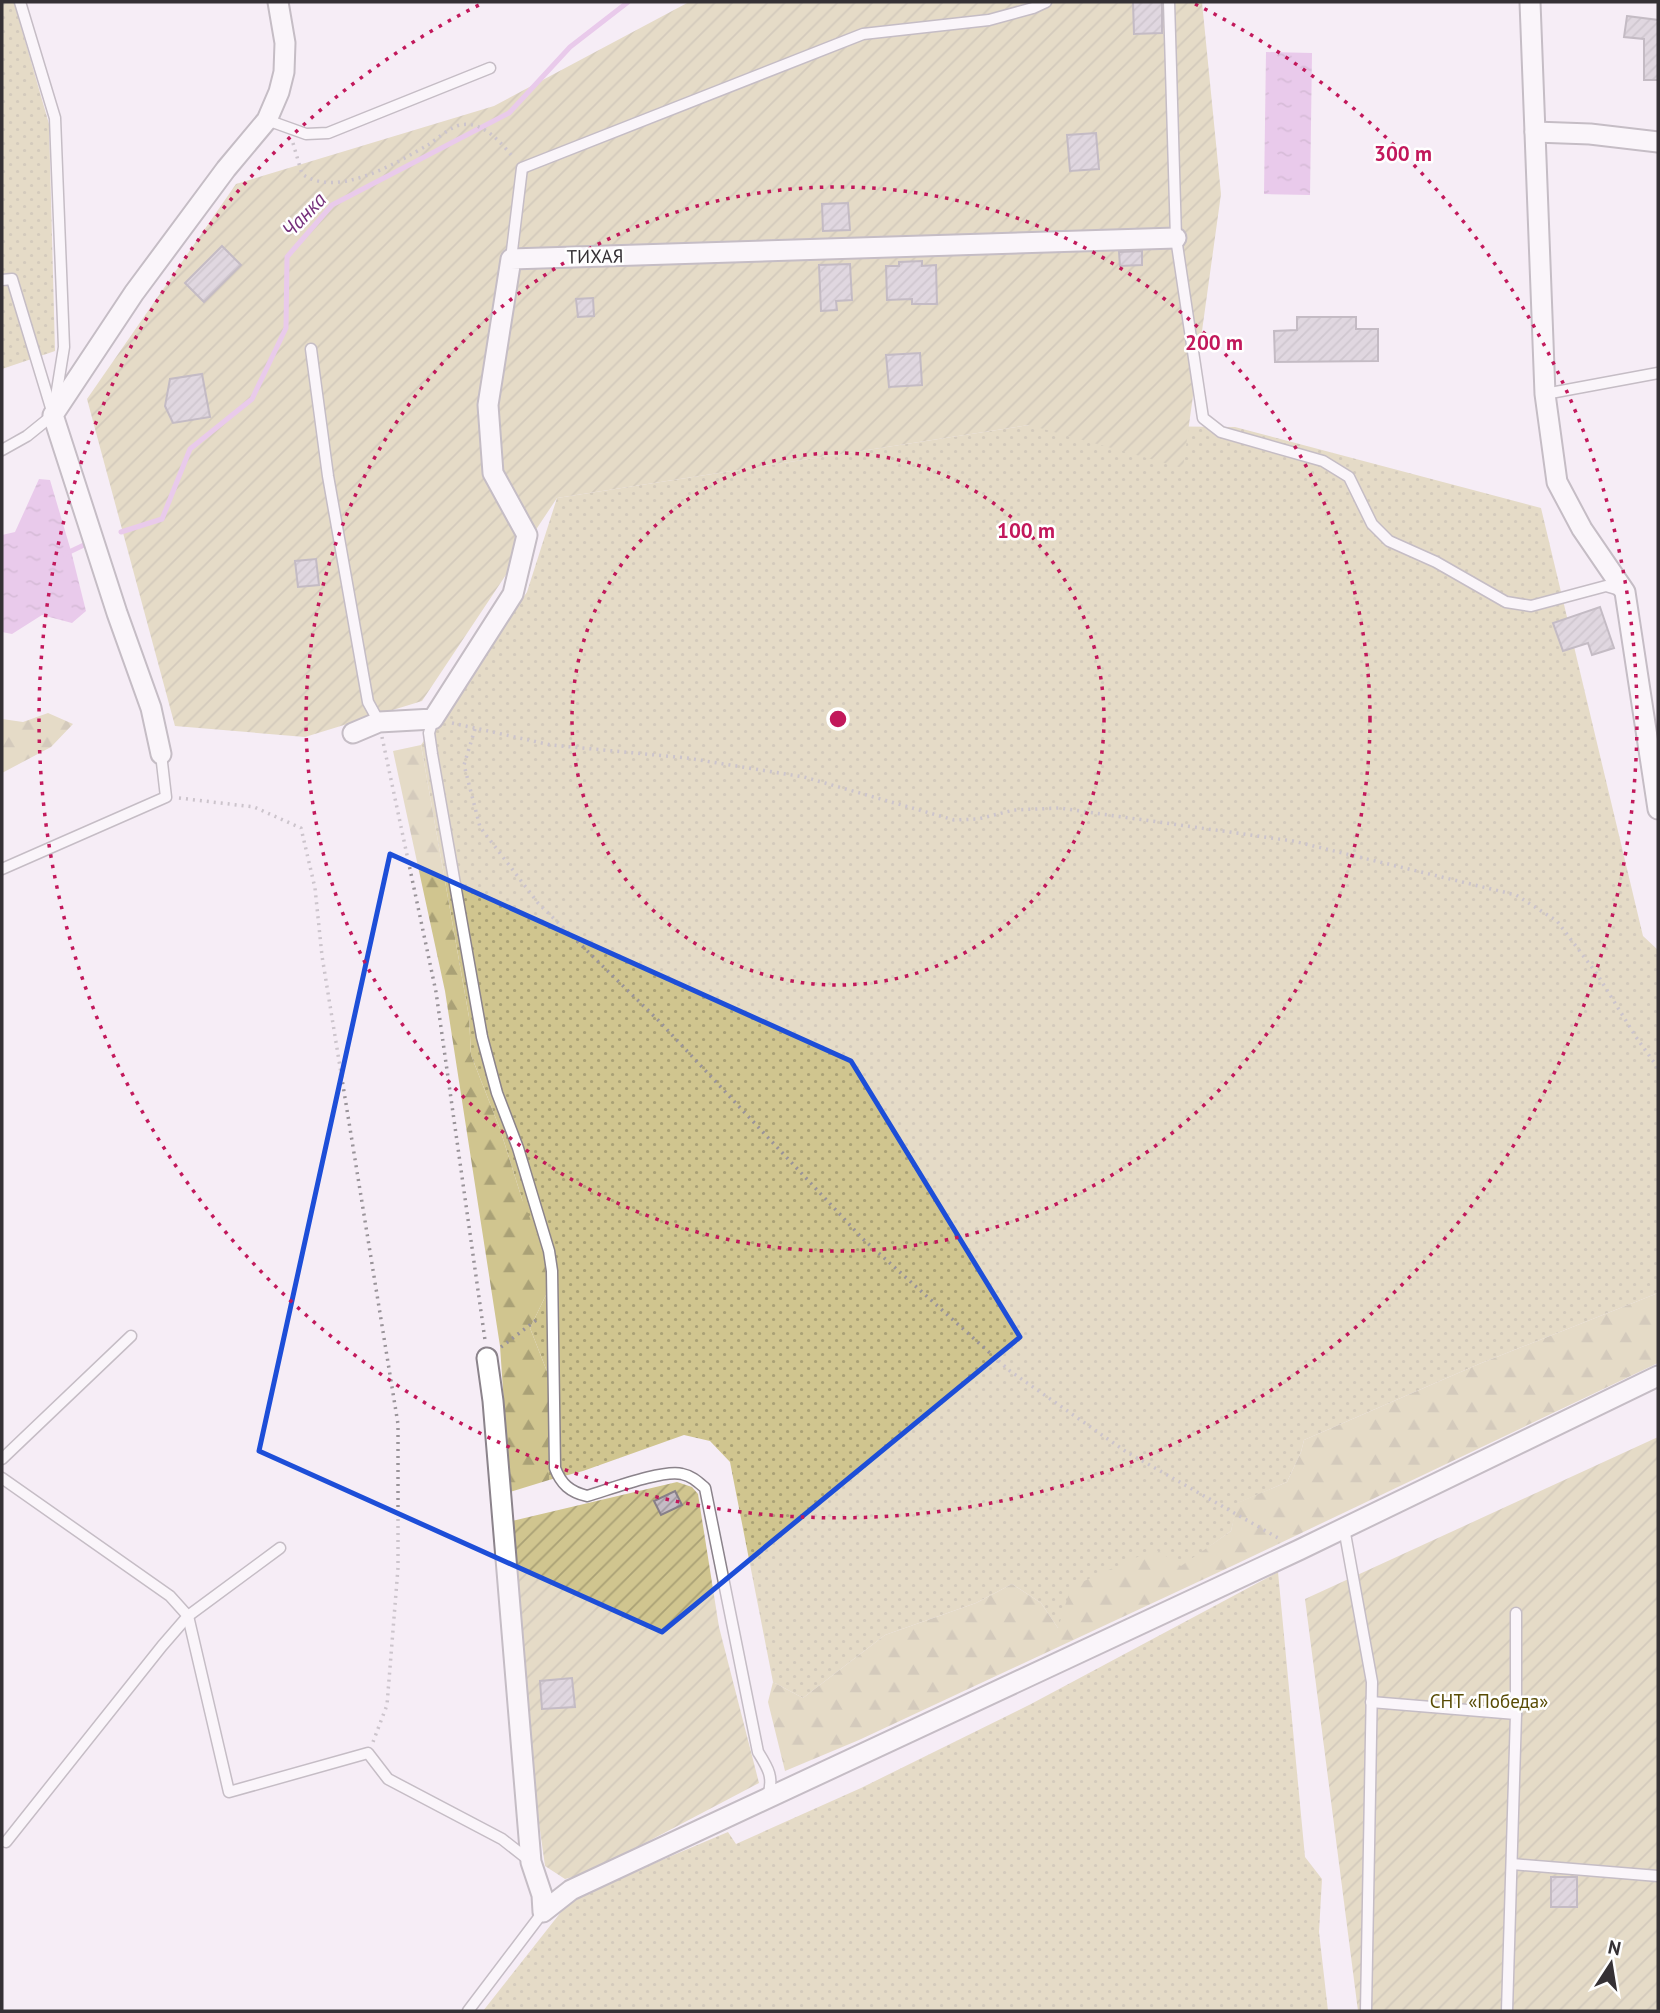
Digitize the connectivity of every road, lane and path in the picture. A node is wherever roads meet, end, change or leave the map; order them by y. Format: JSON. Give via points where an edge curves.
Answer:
{"nodes":[{"id":1,"x":20,"y":2,"type":"edge"},
{"id":2,"x":278,"y":2,"type":"edge"},
{"id":3,"x":1046,"y":2,"type":"edge"},
{"id":4,"x":1169,"y":2,"type":"edge"},
{"id":5,"x":1530,"y":2,"type":"edge"},
{"id":6,"x":490,"y":68,"type":"dead end"},
{"id":7,"x":267,"y":120,"type":"junction"},
{"id":8,"x":289,"y":127,"type":"junction"},
{"id":9,"x":1535,"y":132,"type":"junction"},
{"id":10,"x":1658,"y":142,"type":"edge"},
{"id":11,"x":522,"y":169,"type":"junction"},
{"id":12,"x":1176,"y":238,"type":"junction"},
{"id":13,"x":511,"y":258,"type":"junction"},
{"id":14,"x":2,"y":280,"type":"edge"},
{"id":15,"x":311,"y":349,"type":"dead end"},
{"id":16,"x":1658,"y":373,"type":"edge"},
{"id":17,"x":1545,"y":394,"type":"junction"},
{"id":18,"x":53,"y":415,"type":"junction"},
{"id":19,"x":2,"y":450,"type":"edge"},
{"id":20,"x":1625,"y":592,"type":"junction"},
{"id":21,"x":433,"y":719,"type":"junction"},
{"id":22,"x":379,"y":722,"type":"junction"},
{"id":23,"x":475,"y":729,"type":"junction"},
{"id":24,"x":353,"y":733,"type":"dead end"},
{"id":25,"x":161,"y":754,"type":"joint"},
{"id":26,"x":166,"y":797,"type":"junction"},
{"id":27,"x":1658,"y":808,"type":"edge"},
{"id":28,"x":2,"y":869,"type":"edge"},
{"id":29,"x":1658,"y":1068,"type":"edge"},
{"id":30,"x":551,"y":1308,"type":"junction"},
{"id":31,"x":131,"y":1336,"type":"dead end"},
{"id":32,"x":487,"y":1358,"type":"junction"},
{"id":33,"x":1658,"y":1376,"type":"edge"},
{"id":34,"x":2,"y":1459,"type":"edge"},
{"id":35,"x":2,"y":1478,"type":"edge"},
{"id":36,"x":1344,"y":1528,"type":"junction"},
{"id":37,"x":280,"y":1548,"type":"dead end"},
{"id":38,"x":1299,"y":1550,"type":"junction"},
{"id":39,"x":1516,"y":1613,"type":"dead end"},
{"id":40,"x":188,"y":1616,"type":"junction"},
{"id":41,"x":1371,"y":1702,"type":"junction"},
{"id":42,"x":1516,"y":1714,"type":"junction"},
{"id":43,"x":368,"y":1754,"type":"junction"},
{"id":44,"x":768,"y":1796,"type":"junction"},
{"id":45,"x":6,"y":1842,"type":"dead end"},
{"id":46,"x":531,"y":1862,"type":"junction"},
{"id":47,"x":1511,"y":1864,"type":"junction"},
{"id":48,"x":1658,"y":1876,"type":"edge"},
{"id":49,"x":543,"y":1912,"type":"junction"},
{"id":50,"x":468,"y":2011,"type":"edge"},
{"id":51,"x":1366,"y":2011,"type":"edge"},
{"id":52,"x":1507,"y":2011,"type":"edge"}],
"edges":[{"from":1,"to":18,"type":"lane","via":[[55,118],[64,347]]},
{"from":2,"to":7,"type":"street","via":[[284,72]]},
{"from":3,"to":11,"type":"lane","via":[[989,20],[863,34]]},
{"from":4,"to":12,"type":"lane"},
{"from":5,"to":9,"type":"street"},
{"from":6,"to":8,"type":"lane","via":[[328,134],[306,134]]},
{"from":7,"to":8,"type":"lane"},
{"from":7,"to":18,"type":"street","via":[[143,281]]},
{"from":8,"to":11,"type":"path","via":[[302,174],[310,180],[345,183],[379,170],[460,125],[496,136]]},
{"from":9,"to":10,"type":"street"},
{"from":9,"to":17,"type":"street"},
{"from":11,"to":13,"type":"lane"},
{"from":12,"to":13,"type":"street","name":"ТИХАЯ"},
{"from":12,"to":20,"type":"lane","via":[[1203,418],[1221,432],[1332,466],[1349,477],[1372,524],[1390,541],[1506,602],[1531,606],[1606,586]]},
{"from":13,"to":21,"type":"street","via":[[488,405],[493,473],[527,535],[513,594]]},
{"from":14,"to":18,"type":"lane","via":[[12,279]]},
{"from":15,"to":22,"type":"lane","via":[[368,702]]},
{"from":16,"to":17,"type":"lane"},
{"from":17,"to":20,"type":"street","via":[[1557,482]]},
{"from":18,"to":19,"type":"lane"},
{"from":18,"to":25,"type":"street","via":[[151,708]]},
{"from":20,"to":27,"type":"street"},
{"from":21,"to":22,"type":"street"},
{"from":21,"to":23,"type":"path"},
{"from":21,"to":30,"type":"lane","via":[[429,733],[432,754],[482,1037],[549,1251]]},
{"from":22,"to":24,"type":"street"},
{"from":22,"to":32,"type":"path","via":[[436,992]]},
{"from":23,"to":29,"type":"path","via":[[551,745],[687,758],[804,777],[954,820],[1059,808],[1293,841],[1516,895],[1557,921]]},
{"from":23,"to":38,"type":"path","via":[[464,765],[480,827],[538,903],[658,1020],[863,1240],[1010,1371],[1125,1451]]},
{"from":25,"to":26,"type":"lane"},
{"from":26,"to":28,"type":"lane"},
{"from":26,"to":43,"type":"path","via":[[254,807],[301,828],[316,888],[322,956],[398,1424],[398,1568],[387,1705]]},
{"from":30,"to":32,"type":"path"},
{"from":30,"to":44,"type":"lane","via":[[559,1480],[574,1493],[587,1496],[664,1473],[694,1478],[705,1488],[758,1752],[770,1773]]},
{"from":31,"to":34,"type":"lane"},
{"from":32,"to":46,"type":"street"},
{"from":33,"to":36,"type":"street"},
{"from":35,"to":40,"type":"lane","via":[[170,1596]]},
{"from":36,"to":38,"type":"street"},
{"from":36,"to":41,"type":"lane"},
{"from":37,"to":40,"type":"lane"},
{"from":38,"to":44,"type":"street"},
{"from":39,"to":42,"type":"lane"},
{"from":40,"to":43,"type":"lane","via":[[229,1792]]},
{"from":40,"to":45,"type":"lane"},
{"from":41,"to":42,"type":"lane"},
{"from":41,"to":51,"type":"lane"},
{"from":42,"to":47,"type":"lane"},
{"from":43,"to":46,"type":"lane","via":[[388,1779],[502,1839]]},
{"from":44,"to":49,"type":"street","via":[[571,1890]]},
{"from":46,"to":49,"type":"street"},
{"from":47,"to":48,"type":"lane"},
{"from":47,"to":52,"type":"lane"},
{"from":49,"to":50,"type":"lane"}]}
